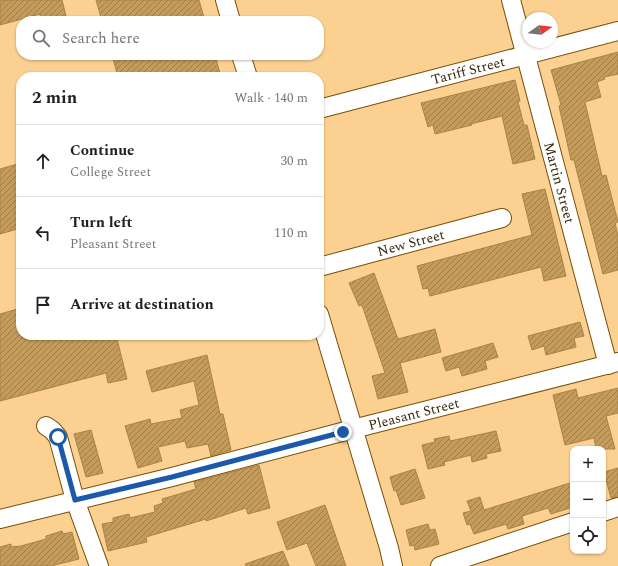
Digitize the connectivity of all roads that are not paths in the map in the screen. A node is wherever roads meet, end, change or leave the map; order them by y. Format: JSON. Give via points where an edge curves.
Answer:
{"nodes":[{"id":1,"x":225,"y":0,"type":"edge"},
{"id":2,"x":512,"y":0,"type":"edge"},
{"id":3,"x":230,"y":16,"type":"edge"},
{"id":4,"x":618,"y":31,"type":"edge"},
{"id":5,"x":526,"y":55,"type":"junction"},
{"id":6,"x":243,"y":60,"type":"edge"},
{"id":7,"x":246,"y":72,"type":"edge"},
{"id":8,"x":324,"y":108,"type":"edge"},
{"id":9,"x":502,"y":218,"type":"dead end"},
{"id":10,"x":324,"y":266,"type":"edge"},
{"id":11,"x":324,"y":330,"type":"edge"},
{"id":12,"x":613,"y":364,"type":"edge"},
{"id":13,"x":46,"y":426,"type":"dead end"},
{"id":14,"x":354,"y":429,"type":"junction"},
{"id":15,"x":75,"y":500,"type":"junction"},
{"id":16,"x":618,"y":507,"type":"edge"},
{"id":17,"x":606,"y":511,"type":"edge"},
{"id":18,"x":0,"y":519,"type":"edge"},
{"id":19,"x":570,"y":523,"type":"edge"},
{"id":20,"x":99,"y":566,"type":"edge"},
{"id":21,"x":393,"y":566,"type":"edge"},
{"id":22,"x":440,"y":566,"type":"edge"}],
"edges":[{"from":1,"to":3,"type":"street"},
{"from":2,"to":5,"type":"street","name":"Martin Street"},
{"from":4,"to":5,"type":"street","name":"Tariff Street"},
{"from":5,"to":8,"type":"street","name":"Tariff Street"},
{"from":5,"to":12,"type":"street","name":"Martin Street"},
{"from":6,"to":7,"type":"street"},
{"from":9,"to":10,"type":"street","name":"New Street"},
{"from":11,"to":14,"type":"street"},
{"from":12,"to":14,"type":"street","name":"Pleasant Street"},
{"from":13,"to":15,"type":"street","via":[[58,437]]},
{"from":14,"to":15,"type":"street","name":"Pleasant Street"},
{"from":14,"to":21,"type":"street"},
{"from":15,"to":18,"type":"street","name":"Pleasant Street"},
{"from":15,"to":20,"type":"street"},
{"from":16,"to":17,"type":"street"},
{"from":19,"to":22,"type":"street"}]}
